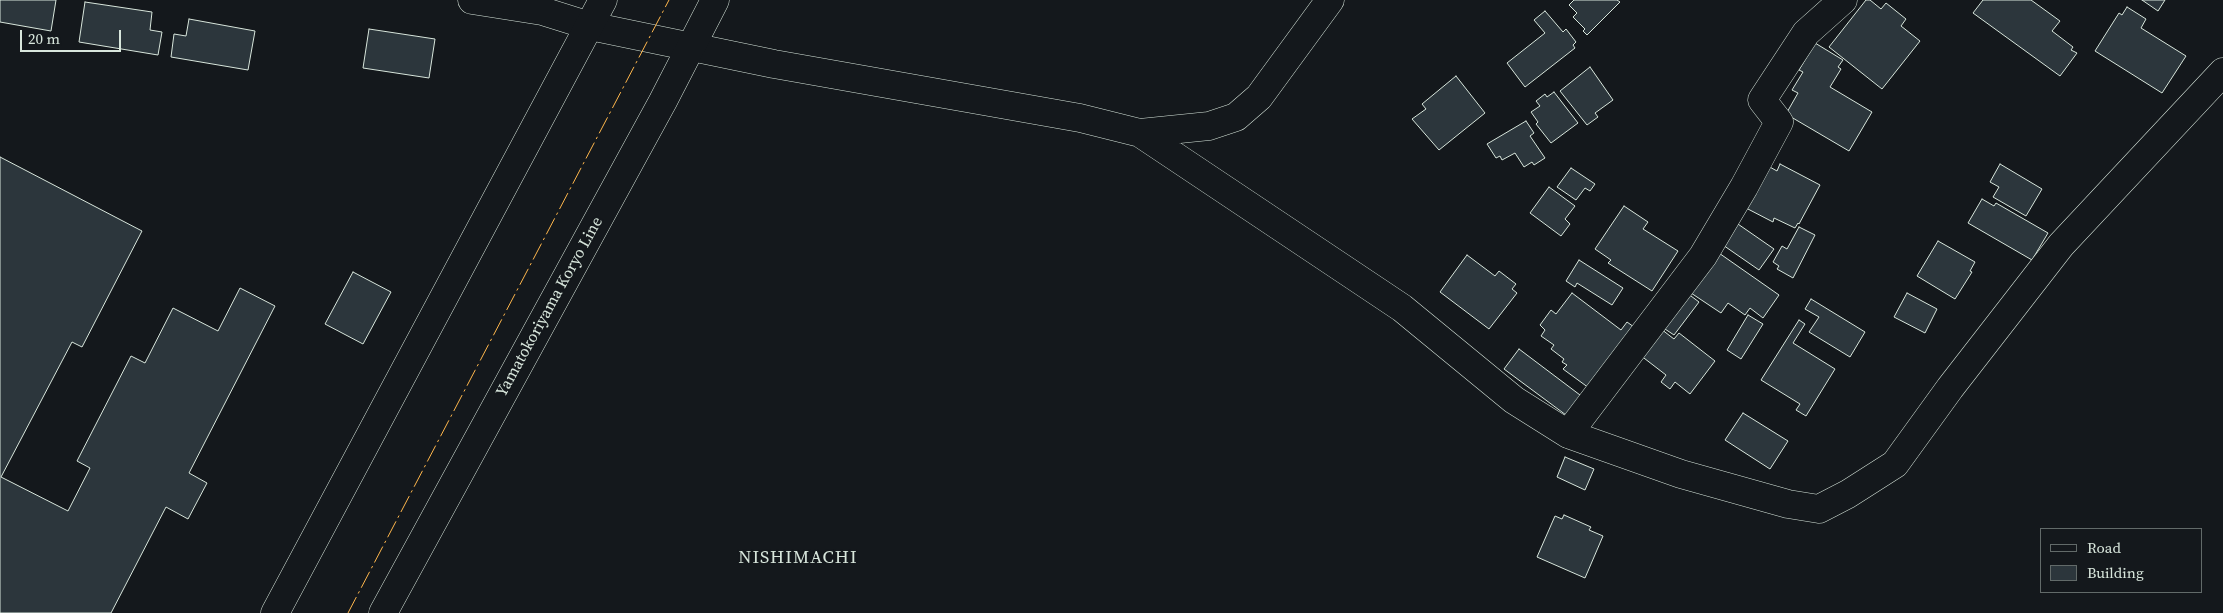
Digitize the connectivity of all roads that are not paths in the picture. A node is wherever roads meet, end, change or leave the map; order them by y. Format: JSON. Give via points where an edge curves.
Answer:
{"nodes":[{"id":1,"x":472,"y":0,"type":"edge"},
{"id":2,"x":603,"y":0,"type":"edge"},
{"id":3,"x":715,"y":0,"type":"edge"},
{"id":4,"x":1330,"y":0,"type":"edge"},
{"id":5,"x":1843,"y":0,"type":"edge"},
{"id":6,"x":590,"y":26,"type":"junction"},
{"id":7,"x":691,"y":46,"type":"junction"},
{"id":8,"x":2223,"y":72,"type":"edge"},
{"id":9,"x":1140,"y":133,"type":"junction"},
{"id":10,"x":1568,"y":434,"type":"junction"},
{"id":11,"x":275,"y":613,"type":"edge"},
{"id":12,"x":383,"y":613,"type":"edge"}],
"edges":[{"from":1,"to":6,"type":"street","via":[[542,12]]},
{"from":2,"to":6,"type":"street"},
{"from":3,"to":7,"type":"street","name":"Yamatokoriyama Koryo Line"},
{"from":4,"to":9,"type":"street","via":[[1259,97],[1236,117],[1209,126]]},
{"from":5,"to":10,"type":"street","via":[[1806,32],[1762,100],[1779,122],[1703,256]]},
{"from":6,"to":7,"type":"street"},
{"from":6,"to":11,"type":"street"},
{"from":7,"to":9,"type":"street","via":[[774,64],[1080,118]]},
{"from":7,"to":12,"type":"street","name":"Yamatokoriyama Koryo Line"},
{"from":8,"to":10,"type":"street","via":[[2061,245],[1895,464],[1848,494],[1819,509],[1788,504],[1681,474]]},
{"from":9,"to":10,"type":"street","via":[[1402,308],[1514,400]]}]}
